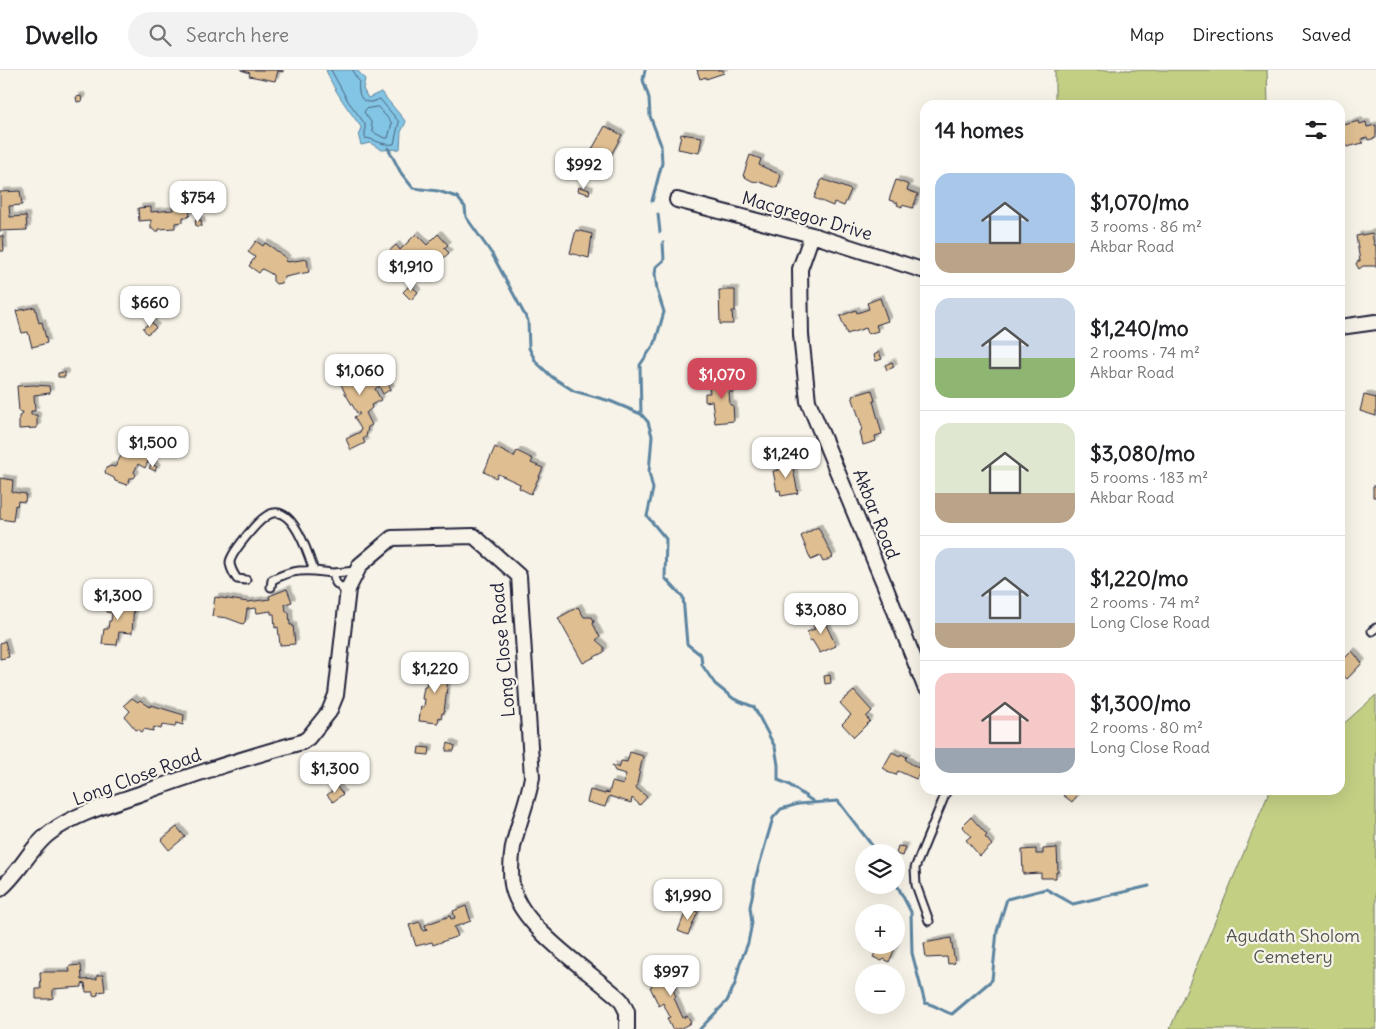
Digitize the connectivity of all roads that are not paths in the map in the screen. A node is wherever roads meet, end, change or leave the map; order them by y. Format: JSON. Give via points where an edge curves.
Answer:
{"nodes":[{"id":1,"x":678,"y":200,"type":"dead end"},
{"id":2,"x":812,"y":235,"type":"junction"},
{"id":3,"x":920,"y":269,"type":"edge"},
{"id":4,"x":1376,"y":322,"type":"edge"},
{"id":5,"x":1345,"y":326,"type":"edge"},
{"id":6,"x":314,"y":570,"type":"junction"},
{"id":7,"x":357,"y":571,"type":"junction"},
{"id":8,"x":334,"y":573,"type":"junction"},
{"id":9,"x":246,"y":580,"type":"dead end"},
{"id":10,"x":271,"y":587,"type":"dead end"},
{"id":11,"x":348,"y":593,"type":"junction"},
{"id":12,"x":920,"y":674,"type":"edge"},
{"id":13,"x":945,"y":795,"type":"edge"},
{"id":14,"x":0,"y":889,"type":"edge"},
{"id":15,"x":929,"y":921,"type":"dead end"},
{"id":16,"x":627,"y":1029,"type":"edge"}],
"edges":[{"from":1,"to":2,"type":"street","name":"Macgregor Drive"},
{"from":2,"to":3,"type":"street","name":"Macgregor Drive"},
{"from":2,"to":12,"type":"street","name":"Akbar Road","via":[[800,269],[801,335],[808,401]]},
{"from":4,"to":5,"type":"street"},
{"from":6,"to":8,"type":"lane"},
{"from":6,"to":9,"type":"lane","via":[[294,525],[280,514],[271,513],[260,520],[230,559],[237,580]]},
{"from":6,"to":10,"type":"lane","via":[[287,572],[272,580]]},
{"from":7,"to":8,"type":"lane"},
{"from":7,"to":11,"type":"street","name":"Long Close Road"},
{"from":7,"to":16,"type":"street","name":"Long Close Road","via":[[392,538],[474,536],[519,576],[532,777],[514,847],[512,888],[521,908],[536,927],[621,1000],[627,1012]]},
{"from":8,"to":11,"type":"lane","via":[[336,584]]},
{"from":11,"to":14,"type":"street","name":"Long Close Road","via":[[336,695],[329,712],[308,738],[101,807],[65,823],[36,846]]},
{"from":13,"to":15,"type":"lane","via":[[914,868],[916,885]]}]}
